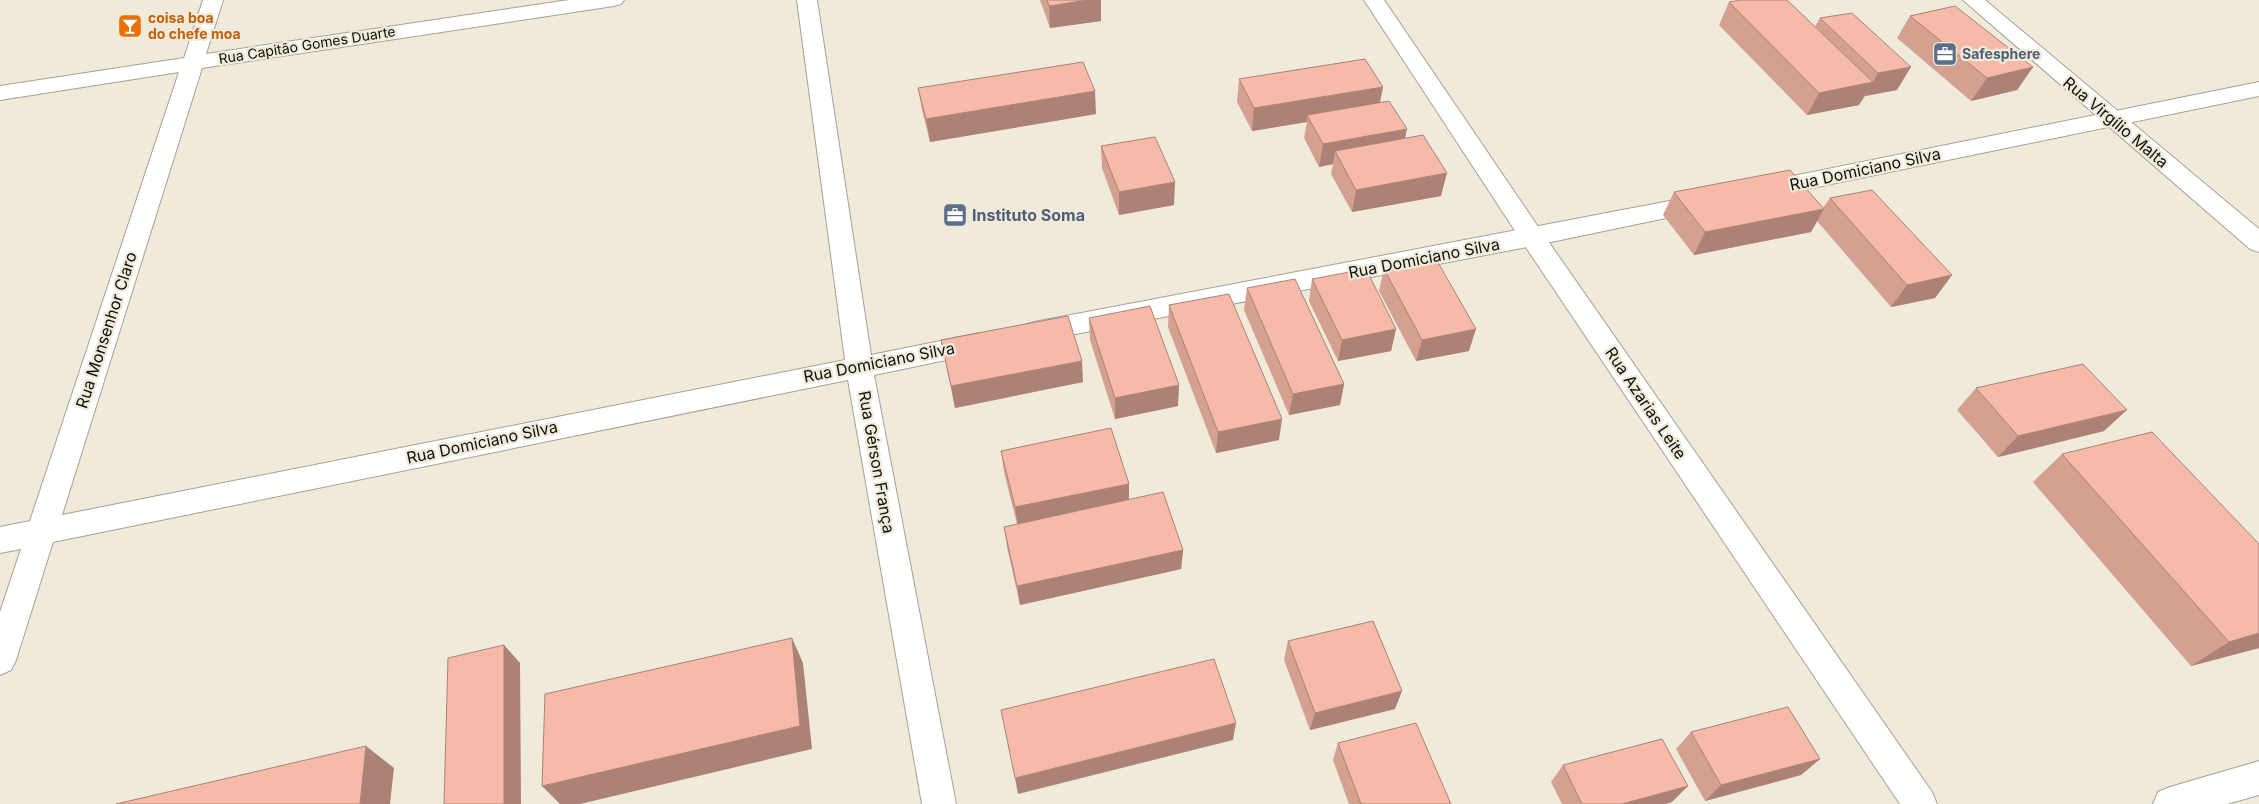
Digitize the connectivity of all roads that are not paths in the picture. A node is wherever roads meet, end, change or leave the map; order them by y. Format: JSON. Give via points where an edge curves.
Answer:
{"nodes":[{"id":1,"x":213,"y":0,"type":"edge"},
{"id":2,"x":614,"y":0,"type":"edge"},
{"id":3,"x":807,"y":0,"type":"edge"},
{"id":4,"x":1374,"y":0,"type":"edge"},
{"id":5,"x":1973,"y":0,"type":"edge"},
{"id":6,"x":478,"y":9,"type":"edge"},
{"id":7,"x":192,"y":64,"type":"junction"},
{"id":8,"x":2259,"y":89,"type":"edge"},
{"id":9,"x":0,"y":93,"type":"edge"},
{"id":10,"x":2113,"y":119,"type":"junction"},
{"id":11,"x":1532,"y":237,"type":"junction"},
{"id":12,"x":2259,"y":243,"type":"edge"},
{"id":13,"x":859,"y":366,"type":"junction"},
{"id":14,"x":41,"y":532,"type":"junction"},
{"id":15,"x":0,"y":540,"type":"edge"},
{"id":16,"x":0,"y":660,"type":"edge"},
{"id":17,"x":2259,"y":778,"type":"edge"},
{"id":18,"x":939,"y":804,"type":"edge"},
{"id":19,"x":1920,"y":804,"type":"edge"},
{"id":20,"x":2170,"y":804,"type":"edge"}],
"edges":[{"from":1,"to":7,"type":"street","name":"Rua Monsenhor Claro"},
{"from":2,"to":6,"type":"street","name":"Rua Capitão Gomes Duarte"},
{"from":3,"to":13,"type":"street","name":"Rua Gérson França"},
{"from":4,"to":11,"type":"street","name":"Rua Azarias Leite"},
{"from":5,"to":10,"type":"street","name":"Rua Virgílio Malta"},
{"from":6,"to":7,"type":"street","name":"Rua Capitão Gomes Duarte"},
{"from":7,"to":9,"type":"street","name":"Rua Capitão Gomes Duarte"},
{"from":7,"to":14,"type":"street","name":"Rua Monsenhor Claro"},
{"from":8,"to":10,"type":"street","name":"Rua Domiciano Silva"},
{"from":10,"to":11,"type":"street","name":"Rua Domiciano Silva"},
{"from":10,"to":12,"type":"street","name":"Rua Virgílio Malta"},
{"from":11,"to":13,"type":"street","name":"Rua Domiciano Silva"},
{"from":11,"to":19,"type":"street","name":"Rua Azarias Leite"},
{"from":13,"to":14,"type":"street","name":"Rua Domiciano Silva"},
{"from":13,"to":18,"type":"street","name":"Rua Gérson França"},
{"from":14,"to":15,"type":"street","name":"Rua Domiciano Silva"},
{"from":14,"to":16,"type":"street","name":"Rua Monsenhor Claro"},
{"from":17,"to":20,"type":"street"}]}
